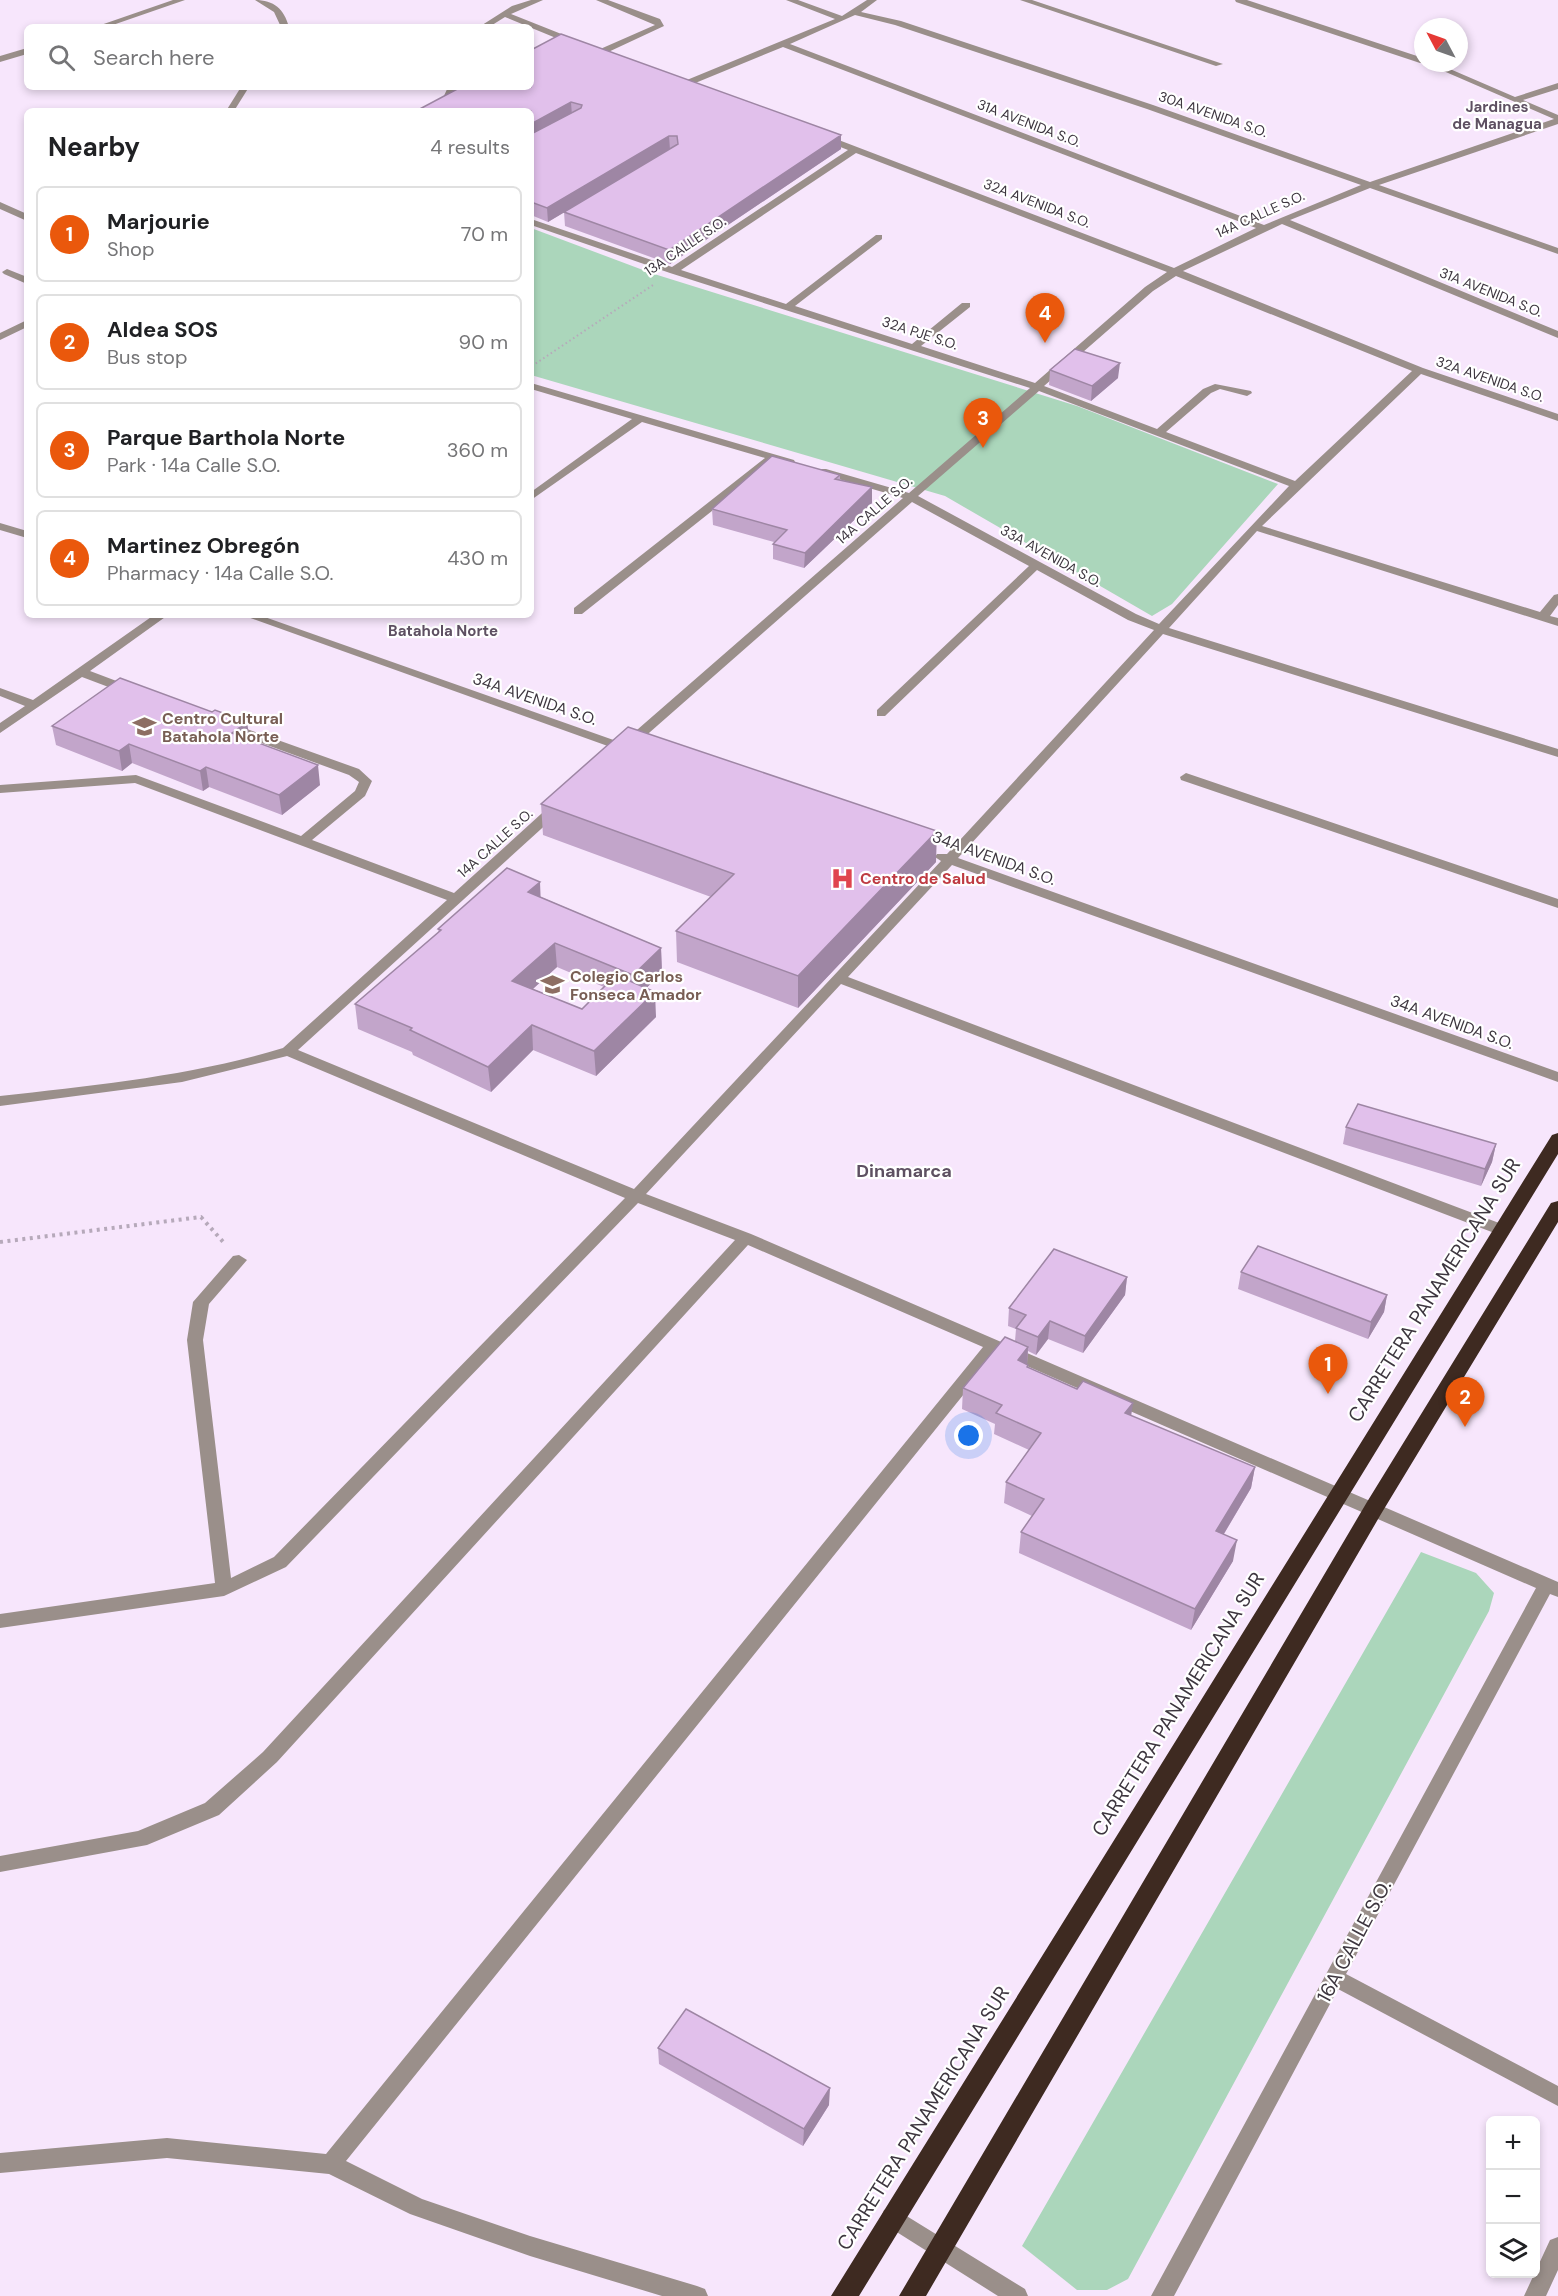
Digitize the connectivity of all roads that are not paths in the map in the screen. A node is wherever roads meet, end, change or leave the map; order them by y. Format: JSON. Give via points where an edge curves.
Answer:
{"nodes":[{"id":1,"x":181,"y":0,"type":"edge"},
{"id":2,"x":260,"y":0,"type":"edge"},
{"id":3,"x":538,"y":0,"type":"edge"},
{"id":4,"x":600,"y":0,"type":"edge"},
{"id":5,"x":790,"y":0,"type":"edge"},
{"id":6,"x":873,"y":0,"type":"edge"},
{"id":7,"x":1024,"y":0,"type":"edge"},
{"id":8,"x":1239,"y":0,"type":"edge"},
{"id":9,"x":856,"y":13,"type":"junction"},
{"id":10,"x":507,"y":15,"type":"junction"},
{"id":11,"x":843,"y":19,"type":"junction"},
{"id":12,"x":108,"y":24,"type":"edge"},
{"id":13,"x":284,"y":24,"type":"edge"},
{"id":14,"x":489,"y":24,"type":"edge"},
{"id":15,"x":528,"y":24,"type":"edge"},
{"id":16,"x":534,"y":26,"type":"edge"},
{"id":17,"x":559,"y":37,"type":"junction"},
{"id":18,"x":550,"y":42,"type":"edge"},
{"id":19,"x":783,"y":44,"type":"junction"},
{"id":20,"x":24,"y":52,"type":"edge"},
{"id":21,"x":601,"y":52,"type":"junction"},
{"id":22,"x":611,"y":56,"type":"edge"},
{"id":23,"x":1414,"y":58,"type":"edge"},
{"id":24,"x":0,"y":59,"type":"edge"},
{"id":25,"x":1219,"y":64,"type":"dead end"},
{"id":26,"x":1451,"y":72,"type":"edge"},
{"id":27,"x":675,"y":80,"type":"edge"},
{"id":28,"x":685,"y":84,"type":"junction"},
{"id":29,"x":1558,"y":86,"type":"edge"},
{"id":30,"x":696,"y":88,"type":"edge"},
{"id":31,"x":243,"y":90,"type":"edge"},
{"id":32,"x":450,"y":90,"type":"edge"},
{"id":33,"x":461,"y":90,"type":"edge"},
{"id":34,"x":1517,"y":99,"type":"junction"},
{"id":35,"x":232,"y":108,"type":"edge"},
{"id":36,"x":1558,"y":119,"type":"edge"},
{"id":37,"x":812,"y":133,"type":"edge"},
{"id":38,"x":855,"y":149,"type":"junction"},
{"id":39,"x":1370,"y":183,"type":"junction"},
{"id":40,"x":0,"y":205,"type":"edge"},
{"id":41,"x":24,"y":217,"type":"edge"},
{"id":42,"x":1281,"y":220,"type":"junction"},
{"id":43,"x":534,"y":223,"type":"edge"},
{"id":44,"x":1264,"y":228,"type":"junction"},
{"id":45,"x":879,"y":237,"type":"dead end"},
{"id":46,"x":1558,"y":251,"type":"edge"},
{"id":47,"x":673,"y":271,"type":"junction"},
{"id":48,"x":1173,"y":271,"type":"junction"},
{"id":49,"x":7,"y":272,"type":"dead end"},
{"id":50,"x":24,"y":280,"type":"edge"},
{"id":51,"x":966,"y":305,"type":"dead end"},
{"id":52,"x":788,"y":308,"type":"junction"},
{"id":53,"x":24,"y":325,"type":"edge"},
{"id":54,"x":1558,"y":335,"type":"edge"},
{"id":55,"x":0,"y":337,"type":"edge"},
{"id":56,"x":914,"y":347,"type":"junction"},
{"id":57,"x":1419,"y":370,"type":"junction"},
{"id":58,"x":534,"y":387,"type":"edge"},
{"id":59,"x":1038,"y":387,"type":"junction"},
{"id":60,"x":1247,"y":393,"type":"dead end"},
{"id":61,"x":640,"y":418,"type":"junction"},
{"id":62,"x":1558,"y":418,"type":"edge"},
{"id":63,"x":1161,"y":431,"type":"junction"},
{"id":64,"x":773,"y":457,"type":"junction"},
{"id":65,"x":1296,"y":485,"type":"junction"},
{"id":66,"x":534,"y":495,"type":"edge"},
{"id":67,"x":911,"y":497,"type":"junction"},
{"id":68,"x":0,"y":526,"type":"edge"},
{"id":69,"x":1255,"y":527,"type":"junction"},
{"id":70,"x":24,"y":534,"type":"edge"},
{"id":71,"x":1036,"y":565,"type":"junction"},
{"id":72,"x":1558,"y":598,"type":"edge"},
{"id":73,"x":578,"y":611,"type":"dead end"},
{"id":74,"x":1542,"y":616,"type":"junction"},
{"id":75,"x":158,"y":618,"type":"edge"},
{"id":76,"x":256,"y":618,"type":"edge"},
{"id":77,"x":1558,"y":622,"type":"edge"},
{"id":78,"x":1161,"y":629,"type":"junction"},
{"id":79,"x":80,"y":672,"type":"junction"},
{"id":80,"x":0,"y":692,"type":"edge"},
{"id":81,"x":146,"y":696,"type":"edge"},
{"id":82,"x":34,"y":705,"type":"junction"},
{"id":83,"x":880,"y":713,"type":"dead end"},
{"id":84,"x":222,"y":724,"type":"edge"},
{"id":85,"x":0,"y":729,"type":"edge"},
{"id":86,"x":620,"y":752,"type":"junction"},
{"id":87,"x":1558,"y":753,"type":"edge"},
{"id":88,"x":646,"y":755,"type":"edge"},
{"id":89,"x":1186,"y":777,"type":"dead end"},
{"id":90,"x":0,"y":789,"type":"edge"},
{"id":91,"x":571,"y":795,"type":"edge"},
{"id":92,"x":303,"y":841,"type":"junction"},
{"id":93,"x":927,"y":852,"type":"edge"},
{"id":94,"x":949,"y":860,"type":"junction"},
{"id":95,"x":455,"y":898,"type":"junction"},
{"id":96,"x":1558,"y":904,"type":"edge"},
{"id":97,"x":837,"y":978,"type":"junction"},
{"id":98,"x":288,"y":1051,"type":"junction"},
{"id":99,"x":1558,"y":1077,"type":"edge"},
{"id":100,"x":0,"y":1101,"type":"edge"},
{"id":101,"x":1558,"y":1139,"type":"edge"},
{"id":102,"x":636,"y":1196,"type":"junction"},
{"id":103,"x":1558,"y":1207,"type":"edge"},
{"id":104,"x":1502,"y":1230,"type":"junction"},
{"id":105,"x":746,"y":1238,"type":"junction"},
{"id":106,"x":239,"y":1260,"type":"road end"},
{"id":107,"x":993,"y":1346,"type":"junction"},
{"id":108,"x":1338,"y":1493,"type":"junction"},
{"id":109,"x":1374,"y":1508,"type":"junction"},
{"id":110,"x":1552,"y":1588,"type":"edge"},
{"id":111,"x":224,"y":1589,"type":"junction"},
{"id":112,"x":0,"y":1621,"type":"edge"},
{"id":113,"x":0,"y":1864,"type":"edge"},
{"id":114,"x":1334,"y":1977,"type":"junction"},
{"id":115,"x":1558,"y":2097,"type":"edge"},
{"id":116,"x":0,"y":2163,"type":"edge"},
{"id":117,"x":331,"y":2164,"type":"junction"},
{"id":118,"x":892,"y":2217,"type":"junction"},
{"id":119,"x":940,"y":2247,"type":"junction"},
{"id":120,"x":1558,"y":2247,"type":"edge"},
{"id":121,"x":697,"y":2296,"type":"edge"},
{"id":122,"x":844,"y":2296,"type":"edge"},
{"id":123,"x":912,"y":2296,"type":"edge"},
{"id":124,"x":1017,"y":2296,"type":"edge"},
{"id":125,"x":1162,"y":2296,"type":"edge"},
{"id":126,"x":1535,"y":2296,"type":"edge"}],
"edges":[{"from":1,"to":12,"type":"street"},
{"from":2,"to":13,"type":"street","via":[[273,5],[282,14]]},
{"from":3,"to":10,"type":"street"},
{"from":4,"to":21,"type":"street","via":[[657,21],[660,26]]},
{"from":5,"to":11,"type":"street"},
{"from":6,"to":9,"type":"street"},
{"from":7,"to":25,"type":"street"},
{"from":8,"to":23,"type":"street"},
{"from":9,"to":11,"type":"street"},
{"from":9,"to":39,"type":"street","name":"30A AVENIDA S.O.","via":[[898,23],[1150,106]]},
{"from":10,"to":14,"type":"street"},
{"from":10,"to":15,"type":"street"},
{"from":11,"to":19,"type":"street"},
{"from":16,"to":17,"type":"street"},
{"from":17,"to":18,"type":"street"},
{"from":17,"to":21,"type":"street"},
{"from":19,"to":28,"type":"street"},
{"from":19,"to":44,"type":"street","name":"31A AVENIDA S.O."},
{"from":20,"to":24,"type":"street"},
{"from":21,"to":22,"type":"street"},
{"from":26,"to":34,"type":"street"},
{"from":27,"to":28,"type":"street"},
{"from":28,"to":30,"type":"street"},
{"from":29,"to":34,"type":"street"},
{"from":31,"to":35,"type":"street"},
{"from":32,"to":33,"type":"street","via":[[443,100]]},
{"from":34,"to":36,"type":"street"},
{"from":36,"to":39,"type":"street","name":"14A CALLE S.O."},
{"from":37,"to":38,"type":"street","name":"32A AVENIDA S.O."},
{"from":38,"to":47,"type":"street","name":"13A CALLE S.O."},
{"from":38,"to":48,"type":"street","name":"32A AVENIDA S.O."},
{"from":39,"to":42,"type":"street","name":"14A CALLE S.O."},
{"from":39,"to":46,"type":"street","name":"30A AVENIDA S.O."},
{"from":40,"to":41,"type":"street"},
{"from":42,"to":44,"type":"street","name":"14A CALLE S.O."},
{"from":42,"to":54,"type":"street","name":"31A AVENIDA S.O."},
{"from":43,"to":47,"type":"street","name":"32A PJE S.O.","via":[[554,226]]},
{"from":44,"to":48,"type":"street","name":"14A CALLE S.O."},
{"from":45,"to":52,"type":"street"},
{"from":47,"to":52,"type":"street","name":"32A PJE S.O."},
{"from":48,"to":57,"type":"street","name":"32A AVENIDA S.O."},
{"from":48,"to":59,"type":"street","name":"14A CALLE S.O."},
{"from":49,"to":50,"type":"street"},
{"from":51,"to":56,"type":"street"},
{"from":52,"to":56,"type":"street","name":"32A PJE S.O."},
{"from":53,"to":55,"type":"street"},
{"from":56,"to":59,"type":"street","name":"32A PJE S.O."},
{"from":57,"to":62,"type":"street","name":"32A AVENIDA S.O."},
{"from":57,"to":65,"type":"street"},
{"from":58,"to":61,"type":"street","name":"33A AVENIDA S.O."},
{"from":59,"to":63,"type":"street","name":"32A PJE S.O."},
{"from":59,"to":67,"type":"street","name":"14A CALLE S.O."},
{"from":60,"to":63,"type":"street","via":[[1219,386],[1207,391]]},
{"from":61,"to":64,"type":"street","name":"33A AVENIDA S.O."},
{"from":61,"to":66,"type":"street"},
{"from":63,"to":65,"type":"street","name":"32A PJE S.O."},
{"from":64,"to":67,"type":"street","name":"33A AVENIDA S.O."},
{"from":64,"to":73,"type":"street"},
{"from":65,"to":69,"type":"street"},
{"from":67,"to":71,"type":"street","name":"33A AVENIDA S.O."},
{"from":67,"to":86,"type":"street","name":"14A CALLE S.O."},
{"from":68,"to":70,"type":"street"},
{"from":69,"to":74,"type":"street"},
{"from":69,"to":78,"type":"street"},
{"from":71,"to":78,"type":"street","name":"33A AVENIDA S.O."},
{"from":71,"to":83,"type":"street"},
{"from":72,"to":74,"type":"street"},
{"from":74,"to":77,"type":"street"},
{"from":75,"to":79,"type":"street"},
{"from":76,"to":86,"type":"street","name":"34A AVENIDA S.O."},
{"from":78,"to":87,"type":"street","name":"33A AVENIDA S.O."},
{"from":78,"to":94,"type":"street"},
{"from":79,"to":81,"type":"street"},
{"from":79,"to":82,"type":"street"},
{"from":80,"to":82,"type":"street"},
{"from":82,"to":85,"type":"street"},
{"from":84,"to":92,"type":"street","via":[[354,772],[366,782],[360,793]]},
{"from":86,"to":88,"type":"street","name":"34A AVENIDA S.O."},
{"from":89,"to":96,"type":"street"},
{"from":90,"to":92,"type":"street","via":[[136,779]]},
{"from":91,"to":95,"type":"street","name":"14A CALLE S.O."},
{"from":92,"to":95,"type":"street"},
{"from":93,"to":94,"type":"street","name":"34A AVENIDA S.O."},
{"from":94,"to":97,"type":"street"},
{"from":94,"to":99,"type":"street","name":"34A AVENIDA S.O."},
{"from":95,"to":98,"type":"street","name":"14A CALLE S.O."},
{"from":97,"to":102,"type":"street"},
{"from":97,"to":104,"type":"street"},
{"from":98,"to":100,"type":"street","via":[[246,1066],[196,1077]]},
{"from":98,"to":102,"type":"street"},
{"from":101,"to":104,"type":"highway","name":"CARRETERA PANAMERICANA SUR"},
{"from":102,"to":105,"type":"street"},
{"from":102,"to":111,"type":"street","via":[[280,1562]]},
{"from":103,"to":109,"type":"highway"},
{"from":104,"to":108,"type":"highway","name":"CARRETERA PANAMERICANA SUR"},
{"from":105,"to":107,"type":"street"},
{"from":105,"to":113,"type":"street","via":[[270,1757],[212,1809],[140,1839]]},
{"from":106,"to":111,"type":"street","via":[[201,1302],[195,1340]]},
{"from":107,"to":108,"type":"street"},
{"from":107,"to":117,"type":"street"},
{"from":108,"to":109,"type":"street"},
{"from":108,"to":118,"type":"highway","name":"CARRETERA PANAMERICANA SUR"},
{"from":109,"to":110,"type":"street"},
{"from":109,"to":119,"type":"highway"},
{"from":110,"to":114,"type":"street","name":"16A CALLE S.O."},
{"from":111,"to":112,"type":"street"},
{"from":114,"to":115,"type":"street"},
{"from":114,"to":125,"type":"street","name":"16A CALLE S.O."},
{"from":116,"to":117,"type":"street","via":[[167,2148]]},
{"from":117,"to":121,"type":"street","via":[[417,2206],[530,2246]]},
{"from":118,"to":119,"type":"street"},
{"from":118,"to":122,"type":"highway","name":"CARRETERA PANAMERICANA SUR"},
{"from":119,"to":123,"type":"highway"},
{"from":119,"to":124,"type":"street"},
{"from":120,"to":126,"type":"street"}]}
